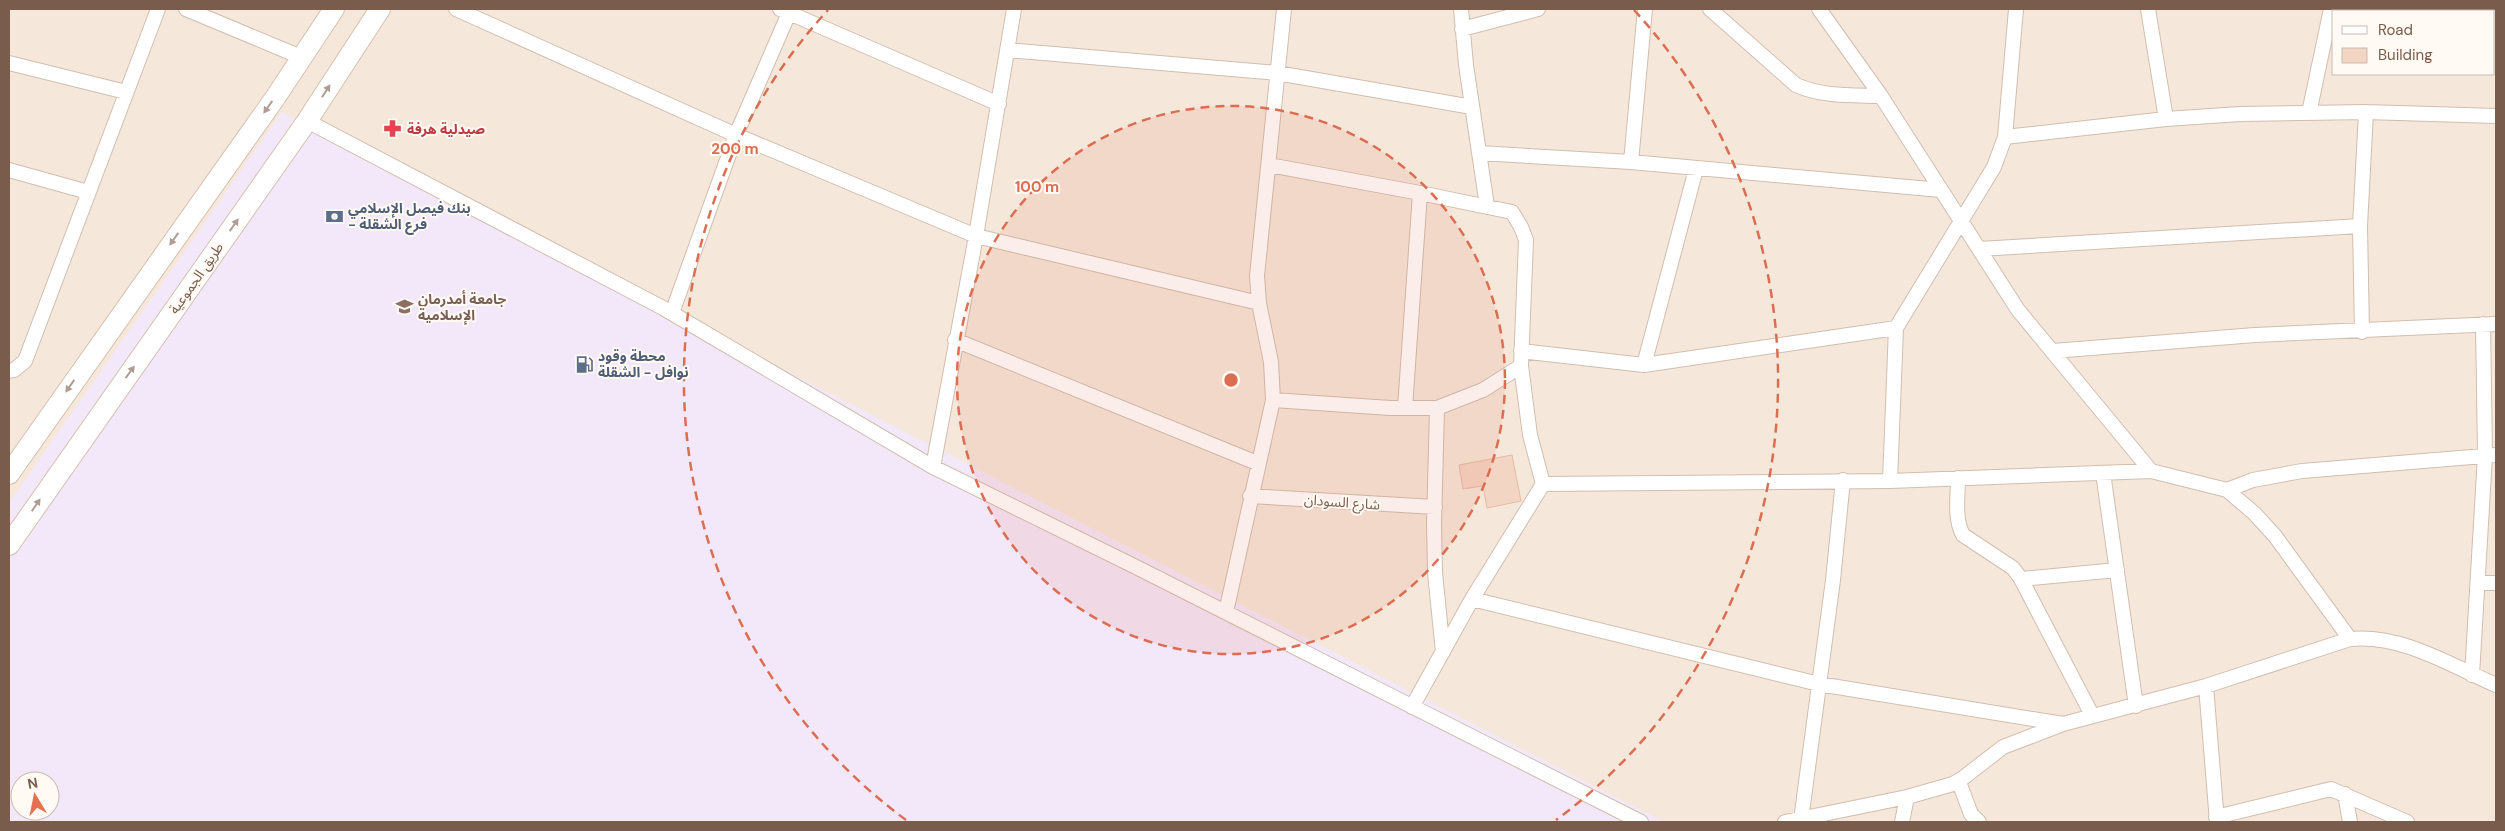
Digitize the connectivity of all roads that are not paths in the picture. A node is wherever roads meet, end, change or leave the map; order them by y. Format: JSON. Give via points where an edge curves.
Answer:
{"nodes":[{"id":1,"x":158,"y":9,"type":"edge"},
{"id":2,"x":186,"y":9,"type":"edge"},
{"id":3,"x":334,"y":9,"type":"edge"},
{"id":4,"x":380,"y":9,"type":"edge"},
{"id":5,"x":456,"y":9,"type":"edge"},
{"id":6,"x":1014,"y":9,"type":"edge"},
{"id":7,"x":1284,"y":9,"type":"edge"},
{"id":8,"x":1461,"y":9,"type":"edge"},
{"id":9,"x":1538,"y":9,"type":"edge"},
{"id":10,"x":1645,"y":9,"type":"edge"},
{"id":11,"x":1710,"y":9,"type":"edge"},
{"id":12,"x":1819,"y":9,"type":"edge"},
{"id":13,"x":2016,"y":9,"type":"edge"},
{"id":14,"x":2148,"y":9,"type":"edge"},
{"id":15,"x":2330,"y":9,"type":"edge"},
{"id":16,"x":785,"y":11,"type":"edge"},
{"id":17,"x":1462,"y":29,"type":"junction"},
{"id":18,"x":1007,"y":50,"type":"junction"},
{"id":19,"x":301,"y":57,"type":"junction"},
{"id":20,"x":9,"y":63,"type":"edge"},
{"id":21,"x":1277,"y":73,"type":"junction"},
{"id":22,"x":126,"y":92,"type":"junction"},
{"id":23,"x":1881,"y":96,"type":"junction"},
{"id":24,"x":999,"y":104,"type":"junction"},
{"id":25,"x":1472,"y":107,"type":"junction"},
{"id":26,"x":2366,"y":112,"type":"junction"},
{"id":27,"x":2310,"y":113,"type":"junction"},
{"id":28,"x":2496,"y":116,"type":"edge"},
{"id":29,"x":2166,"y":119,"type":"junction"},
{"id":30,"x":306,"y":121,"type":"junction"},
{"id":31,"x":736,"y":135,"type":"junction"},
{"id":32,"x":2005,"y":136,"type":"junction"},
{"id":33,"x":1480,"y":153,"type":"junction"},
{"id":34,"x":1631,"y":162,"type":"junction"},
{"id":35,"x":1269,"y":165,"type":"junction"},
{"id":36,"x":1696,"y":169,"type":"junction"},
{"id":37,"x":9,"y":170,"type":"edge"},
{"id":38,"x":1941,"y":190,"type":"junction"},
{"id":39,"x":88,"y":192,"type":"junction"},
{"id":40,"x":1420,"y":192,"type":"junction"},
{"id":41,"x":1487,"y":206,"type":"junction"},
{"id":42,"x":1962,"y":220,"type":"junction"},
{"id":43,"x":2360,"y":226,"type":"junction"},
{"id":44,"x":976,"y":236,"type":"junction"},
{"id":45,"x":1979,"y":249,"type":"junction"},
{"id":46,"x":1259,"y":303,"type":"junction"},
{"id":47,"x":672,"y":313,"type":"junction"},
{"id":48,"x":2490,"y":324,"type":"edge"},
{"id":49,"x":1896,"y":328,"type":"junction"},
{"id":50,"x":2362,"y":332,"type":"junction"},
{"id":51,"x":955,"y":340,"type":"junction"},
{"id":52,"x":1521,"y":351,"type":"junction"},
{"id":53,"x":2053,"y":352,"type":"junction"},
{"id":54,"x":1644,"y":365,"type":"junction"},
{"id":55,"x":1521,"y":366,"type":"junction"},
{"id":56,"x":9,"y":371,"type":"edge"},
{"id":57,"x":1273,"y":400,"type":"junction"},
{"id":58,"x":1405,"y":408,"type":"junction"},
{"id":59,"x":1437,"y":408,"type":"junction"},
{"id":60,"x":2491,"y":456,"type":"edge"},
{"id":61,"x":1257,"y":463,"type":"junction"},
{"id":62,"x":933,"y":467,"type":"junction"},
{"id":63,"x":2151,"y":471,"type":"junction"},
{"id":64,"x":2103,"y":473,"type":"junction"},
{"id":65,"x":9,"y":474,"type":"edge"},
{"id":66,"x":1958,"y":478,"type":"junction"},
{"id":67,"x":1843,"y":480,"type":"junction"},
{"id":68,"x":1890,"y":481,"type":"junction"},
{"id":69,"x":1543,"y":484,"type":"junction"},
{"id":70,"x":2227,"y":490,"type":"junction"},
{"id":71,"x":1250,"y":496,"type":"junction"},
{"id":72,"x":1435,"y":507,"type":"junction"},
{"id":73,"x":9,"y":545,"type":"edge"},
{"id":74,"x":2117,"y":570,"type":"junction"},
{"id":75,"x":2021,"y":579,"type":"junction"},
{"id":76,"x":2478,"y":583,"type":"junction"},
{"id":77,"x":2496,"y":583,"type":"edge"},
{"id":78,"x":1472,"y":599,"type":"junction"},
{"id":79,"x":1226,"y":612,"type":"junction"},
{"id":80,"x":2350,"y":639,"type":"junction"},
{"id":81,"x":1443,"y":652,"type":"junction"},
{"id":82,"x":2472,"y":675,"type":"junction"},
{"id":83,"x":1819,"y":684,"type":"junction"},
{"id":84,"x":2496,"y":685,"type":"edge"},
{"id":85,"x":2206,"y":686,"type":"junction"},
{"id":86,"x":2136,"y":706,"type":"junction"},
{"id":87,"x":1412,"y":707,"type":"junction"},
{"id":88,"x":2092,"y":716,"type":"junction"},
{"id":89,"x":2063,"y":724,"type":"junction"},
{"id":90,"x":1959,"y":782,"type":"junction"},
{"id":91,"x":2345,"y":794,"type":"junction"},
{"id":92,"x":1907,"y":797,"type":"junction"},
{"id":93,"x":1801,"y":820,"type":"junction"},
{"id":94,"x":2216,"y":820,"type":"edge"},
{"id":95,"x":1642,"y":822,"type":"edge"},
{"id":96,"x":1784,"y":822,"type":"edge"},
{"id":97,"x":1902,"y":822,"type":"edge"},
{"id":98,"x":1979,"y":822,"type":"edge"},
{"id":99,"x":2350,"y":822,"type":"edge"},
{"id":100,"x":2407,"y":822,"type":"edge"}],
"edges":[{"from":1,"to":22,"type":"street"},
{"from":2,"to":19,"type":"street"},
{"from":3,"to":19,"type":"main road"},
{"from":30,"to":4,"type":"main road","name":"طريق الجموعية","one_way":true},
{"from":5,"to":31,"type":"street"},
{"from":6,"to":18,"type":"street"},
{"from":7,"to":21,"type":"street"},
{"from":8,"to":17,"type":"street"},
{"from":9,"to":17,"type":"street"},
{"from":10,"to":34,"type":"street"},
{"from":11,"to":23,"type":"street","via":[[1796,84],[1811,92]]},
{"from":12,"to":23,"type":"street"},
{"from":13,"to":32,"type":"street"},
{"from":14,"to":29,"type":"street"},
{"from":15,"to":27,"type":"street"},
{"from":16,"to":24,"type":"street"},
{"from":16,"to":31,"type":"street"},
{"from":17,"to":25,"type":"street"},
{"from":18,"to":21,"type":"street"},
{"from":18,"to":24,"type":"street"},
{"from":19,"to":65,"type":"main road","one_way":true},
{"from":20,"to":22,"type":"street"},
{"from":21,"to":25,"type":"street"},
{"from":21,"to":35,"type":"street"},
{"from":22,"to":39,"type":"street"},
{"from":23,"to":38,"type":"street"},
{"from":24,"to":44,"type":"street"},
{"from":25,"to":33,"type":"street"},
{"from":26,"to":27,"type":"street"},
{"from":26,"to":28,"type":"street"},
{"from":26,"to":43,"type":"street"},
{"from":27,"to":29,"type":"street"},
{"from":29,"to":32,"type":"street"},
{"from":30,"to":47,"type":"street"},
{"from":73,"to":30,"type":"main road","name":"طريق الجموعية","one_way":true},
{"from":31,"to":44,"type":"street"},
{"from":31,"to":47,"type":"street"},
{"from":32,"to":42,"type":"street","via":[[1994,167]]},
{"from":33,"to":34,"type":"street"},
{"from":33,"to":41,"type":"street"},
{"from":34,"to":36,"type":"street"},
{"from":35,"to":40,"type":"street"},
{"from":35,"to":46,"type":"street","via":[[1257,276]]},
{"from":36,"to":38,"type":"street"},
{"from":36,"to":54,"type":"street"},
{"from":37,"to":39,"type":"street"},
{"from":38,"to":42,"type":"street"},
{"from":39,"to":56,"type":"street","via":[[25,360]]},
{"from":40,"to":41,"type":"street"},
{"from":40,"to":58,"type":"street"},
{"from":41,"to":52,"type":"street","via":[[1512,212],[1526,240]]},
{"from":42,"to":45,"type":"street"},
{"from":42,"to":49,"type":"street"},
{"from":43,"to":45,"type":"street"},
{"from":43,"to":50,"type":"street"},
{"from":44,"to":46,"type":"street"},
{"from":44,"to":51,"type":"street"},
{"from":45,"to":53,"type":"street","via":[[2018,310]]},
{"from":46,"to":57,"type":"street"},
{"from":47,"to":62,"type":"street"},
{"from":48,"to":50,"type":"street"},
{"from":48,"to":60,"type":"street"},
{"from":49,"to":54,"type":"street"},
{"from":49,"to":68,"type":"street"},
{"from":50,"to":53,"type":"street","via":[[2255,335]]},
{"from":51,"to":61,"type":"street"},
{"from":51,"to":62,"type":"street"},
{"from":52,"to":54,"type":"street"},
{"from":52,"to":55,"type":"street"},
{"from":53,"to":63,"type":"street"},
{"from":55,"to":59,"type":"street","via":[[1484,390]]},
{"from":55,"to":69,"type":"street","via":[[1530,435]]},
{"from":57,"to":58,"type":"street"},
{"from":57,"to":61,"type":"street"},
{"from":58,"to":59,"type":"street"},
{"from":59,"to":72,"type":"street"},
{"from":60,"to":70,"type":"street","via":[[2302,471],[2253,480]]},
{"from":60,"to":76,"type":"street"},
{"from":61,"to":71,"type":"street"},
{"from":62,"to":79,"type":"street"},
{"from":63,"to":64,"type":"street"},
{"from":63,"to":70,"type":"street"},
{"from":64,"to":66,"type":"street"},
{"from":64,"to":74,"type":"street"},
{"from":66,"to":68,"type":"street"},
{"from":66,"to":75,"type":"street","via":[[1958,527],[1971,542],[2014,568]]},
{"from":67,"to":68,"type":"street"},
{"from":67,"to":69,"type":"street"},
{"from":67,"to":83,"type":"street"},
{"from":69,"to":78,"type":"street"},
{"from":70,"to":80,"type":"street","via":[[2275,536]]},
{"from":71,"to":72,"type":"street","name":"شارع السودان"},
{"from":71,"to":79,"type":"street"},
{"from":72,"to":81,"type":"street","via":[[1436,573]]},
{"from":74,"to":75,"type":"street"},
{"from":74,"to":86,"type":"street"},
{"from":75,"to":88,"type":"street"},
{"from":76,"to":77,"type":"street"},
{"from":76,"to":82,"type":"street"},
{"from":78,"to":81,"type":"street"},
{"from":78,"to":83,"type":"street"},
{"from":79,"to":87,"type":"street"},
{"from":80,"to":82,"type":"street","via":[[2371,637],[2399,642]]},
{"from":80,"to":85,"type":"street"},
{"from":81,"to":87,"type":"street"},
{"from":82,"to":84,"type":"street"},
{"from":83,"to":89,"type":"street"},
{"from":83,"to":93,"type":"street"},
{"from":85,"to":86,"type":"street"},
{"from":85,"to":94,"type":"street"},
{"from":86,"to":88,"type":"street"},
{"from":87,"to":95,"type":"street"},
{"from":88,"to":89,"type":"street"},
{"from":89,"to":90,"type":"street","via":[[2003,747]]},
{"from":90,"to":92,"type":"street"},
{"from":90,"to":98,"type":"street","via":[[1971,814]]},
{"from":91,"to":94,"type":"street","via":[[2324,790]]},
{"from":91,"to":99,"type":"street"},
{"from":91,"to":100,"type":"street"},
{"from":92,"to":93,"type":"street"},
{"from":92,"to":97,"type":"street"},
{"from":93,"to":96,"type":"street"}]}
